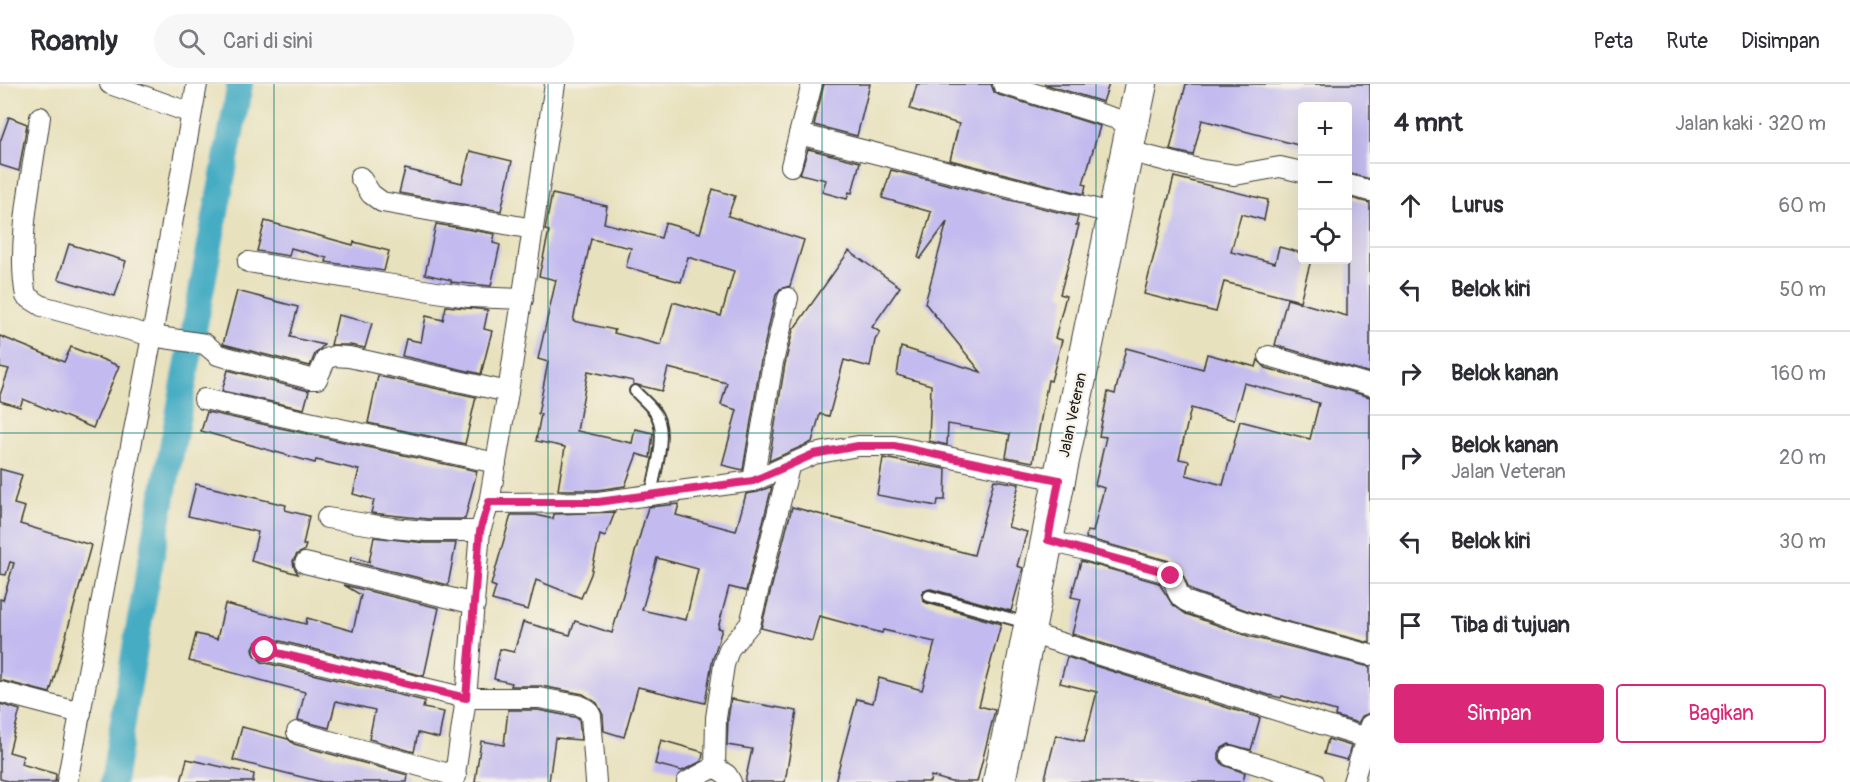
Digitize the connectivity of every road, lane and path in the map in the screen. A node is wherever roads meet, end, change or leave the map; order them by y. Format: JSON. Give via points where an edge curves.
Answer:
{"nodes":[{"id":1,"x":110,"y":84,"type":"edge"},
{"id":2,"x":197,"y":84,"type":"edge"},
{"id":3,"x":555,"y":84,"type":"edge"},
{"id":4,"x":812,"y":84,"type":"edge"},
{"id":5,"x":1003,"y":84,"type":"edge"},
{"id":6,"x":1141,"y":84,"type":"edge"},
{"id":7,"x":191,"y":113,"type":"junction"},
{"id":8,"x":40,"y":117,"type":"dead end"},
{"id":9,"x":799,"y":134,"type":"junction"},
{"id":10,"x":1130,"y":138,"type":"junction"},
{"id":11,"x":791,"y":166,"type":"dead end"},
{"id":12,"x":1298,"y":171,"type":"edge"},
{"id":13,"x":360,"y":177,"type":"dead end"},
{"id":14,"x":1352,"y":186,"type":"edge"},
{"id":15,"x":1370,"y":191,"type":"edge"},
{"id":16,"x":1115,"y":214,"type":"junction"},
{"id":17,"x":533,"y":229,"type":"junction"},
{"id":18,"x":248,"y":262,"type":"dead end"},
{"id":19,"x":788,"y":298,"type":"dead end"},
{"id":20,"x":523,"y":299,"type":"junction"},
{"id":21,"x":157,"y":336,"type":"junction"},
{"id":22,"x":1269,"y":356,"type":"dead end"},
{"id":23,"x":1370,"y":385,"type":"edge"},
{"id":24,"x":635,"y":391,"type":"dead end"},
{"id":25,"x":508,"y":392,"type":"junction"},
{"id":26,"x":204,"y":399,"type":"dead end"},
{"id":27,"x":496,"y":463,"type":"junction"},
{"id":28,"x":789,"y":467,"type":"junction"},
{"id":29,"x":1059,"y":480,"type":"junction"},
{"id":30,"x":753,"y":481,"type":"junction"},
{"id":31,"x":651,"y":494,"type":"junction"},
{"id":32,"x":489,"y":502,"type":"junction"},
{"id":33,"x":327,"y":518,"type":"dead end"},
{"id":34,"x":480,"y":531,"type":"junction"},
{"id":35,"x":1048,"y":540,"type":"junction"},
{"id":36,"x":305,"y":563,"type":"dead end"},
{"id":37,"x":929,"y":596,"type":"dead end"},
{"id":38,"x":475,"y":604,"type":"junction"},
{"id":39,"x":1030,"y":629,"type":"junction"},
{"id":40,"x":265,"y":650,"type":"dead end"},
{"id":41,"x":1370,"y":655,"type":"edge"},
{"id":42,"x":0,"y":692,"type":"edge"},
{"id":43,"x":466,"y":698,"type":"junction"},
{"id":44,"x":81,"y":713,"type":"junction"},
{"id":45,"x":1368,"y":731,"type":"edge"},
{"id":46,"x":297,"y":732,"type":"dead end"},
{"id":47,"x":1231,"y":756,"type":"dead end"},
{"id":48,"x":715,"y":767,"type":"junction"},
{"id":49,"x":455,"y":779,"type":"edge"},
{"id":50,"x":67,"y":782,"type":"edge"},
{"id":51,"x":596,"y":782,"type":"edge"},
{"id":52,"x":687,"y":782,"type":"edge"},
{"id":53,"x":731,"y":782,"type":"edge"},
{"id":54,"x":999,"y":782,"type":"edge"},
{"id":55,"x":1314,"y":782,"type":"edge"},
{"id":56,"x":1353,"y":782,"type":"edge"}],
"edges":[{"from":1,"to":7,"type":"street"},
{"from":2,"to":7,"type":"street"},
{"from":3,"to":17,"type":"street"},
{"from":4,"to":9,"type":"street"},
{"from":5,"to":10,"type":"street"},
{"from":6,"to":10,"type":"main road","name":"Jalan Veteran"},
{"from":7,"to":21,"type":"street"},
{"from":8,"to":21,"type":"street","via":[[25,228],[22,277],[26,296],[42,306]]},
{"from":9,"to":11,"type":"street"},
{"from":9,"to":16,"type":"street"},
{"from":10,"to":12,"type":"street","via":[[1202,171],[1235,175],[1280,166]]},
{"from":10,"to":16,"type":"main road","name":"Jalan Veteran"},
{"from":13,"to":17,"type":"street","via":[[370,194],[382,202]]},
{"from":14,"to":15,"type":"street"},
{"from":16,"to":29,"type":"main road","name":"Jalan Veteran"},
{"from":17,"to":20,"type":"street"},
{"from":18,"to":20,"type":"street","via":[[468,297]]},
{"from":19,"to":30,"type":"street"},
{"from":20,"to":25,"type":"street"},
{"from":21,"to":25,"type":"street","via":[[205,344],[218,355],[317,380],[326,359],[334,356]]},
{"from":21,"to":44,"type":"street"},
{"from":22,"to":23,"type":"street"},
{"from":24,"to":31,"type":"lane","via":[[661,424]]},
{"from":25,"to":27,"type":"street"},
{"from":26,"to":27,"type":"street"},
{"from":27,"to":32,"type":"street"},
{"from":28,"to":29,"type":"street","via":[[814,454],[858,446],[894,446]]},
{"from":28,"to":30,"type":"street"},
{"from":28,"to":48,"type":"street","via":[[750,624],[729,649],[724,664],[716,718]]},
{"from":29,"to":35,"type":"main road","name":"Jalan Veteran"},
{"from":30,"to":31,"type":"street"},
{"from":31,"to":32,"type":"street","via":[[598,502]]},
{"from":32,"to":34,"type":"street"},
{"from":33,"to":34,"type":"street","via":[[415,530]]},
{"from":34,"to":38,"type":"street"},
{"from":35,"to":39,"type":"main road","name":"Jalan Veteran"},
{"from":35,"to":41,"type":"street","via":[[1164,572],[1174,580],[1180,598],[1190,603],[1251,624]]},
{"from":36,"to":38,"type":"street"},
{"from":37,"to":39,"type":"lane"},
{"from":38,"to":43,"type":"street"},
{"from":39,"to":45,"type":"street"},
{"from":39,"to":54,"type":"main road","name":"Jalan Veteran"},
{"from":40,"to":43,"type":"street"},
{"from":42,"to":44,"type":"street"},
{"from":43,"to":49,"type":"street"},
{"from":43,"to":51,"type":"street","via":[[539,698],[587,709],[591,716]]},
{"from":44,"to":50,"type":"street"},
{"from":45,"to":56,"type":"street"},
{"from":46,"to":49,"type":"street"},
{"from":47,"to":55,"type":"street"},
{"from":48,"to":52,"type":"street"},
{"from":48,"to":53,"type":"street"}]}
